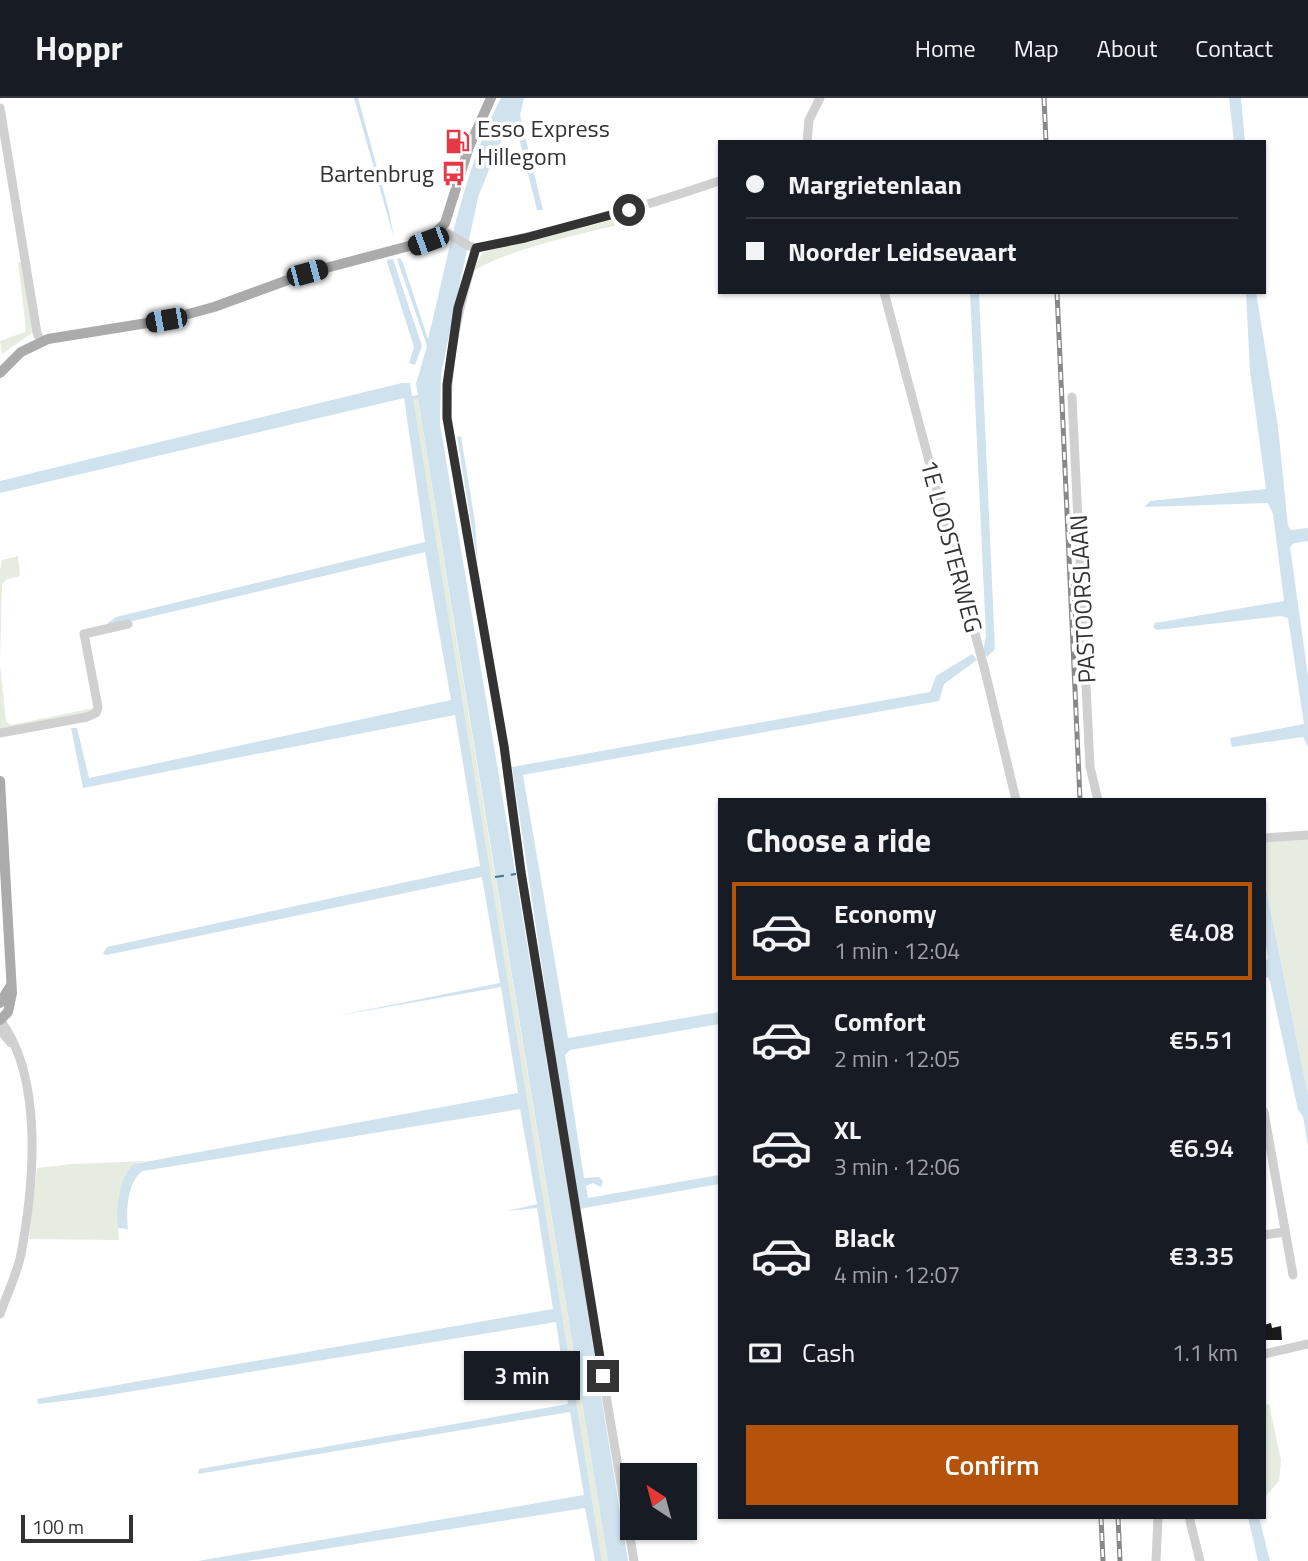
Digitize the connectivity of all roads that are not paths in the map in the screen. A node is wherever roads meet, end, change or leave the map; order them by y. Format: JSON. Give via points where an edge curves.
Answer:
{"nodes":[{"id":1,"x":491,"y":98,"type":"edge"},
{"id":2,"x":820,"y":98,"type":"edge"},
{"id":3,"x":0,"y":108,"type":"edge"},
{"id":4,"x":807,"y":140,"type":"edge"},
{"id":5,"x":718,"y":181,"type":"edge"},
{"id":6,"x":441,"y":230,"type":"junction"},
{"id":7,"x":473,"y":247,"type":"junction"},
{"id":8,"x":885,"y":294,"type":"edge"},
{"id":9,"x":41,"y":342,"type":"junction"},
{"id":10,"x":0,"y":373,"type":"edge"},
{"id":11,"x":1072,"y":397,"type":"dead end"},
{"id":12,"x":128,"y":624,"type":"dead end"},
{"id":13,"x":0,"y":733,"type":"edge"},
{"id":14,"x":0,"y":781,"type":"edge"},
{"id":15,"x":1016,"y":798,"type":"edge"},
{"id":16,"x":1098,"y":798,"type":"edge"},
{"id":17,"x":1308,"y":835,"type":"edge"},
{"id":18,"x":1266,"y":838,"type":"edge"},
{"id":19,"x":11,"y":985,"type":"junction"},
{"id":20,"x":0,"y":1003,"type":"edge"},
{"id":21,"x":0,"y":1020,"type":"edge"},
{"id":22,"x":0,"y":1030,"type":"edge"},
{"id":23,"x":17,"y":1049,"type":"junction"},
{"id":24,"x":1266,"y":1124,"type":"edge"},
{"id":25,"x":1284,"y":1232,"type":"junction"},
{"id":26,"x":1266,"y":1235,"type":"edge"},
{"id":27,"x":1293,"y":1275,"type":"dead end"},
{"id":28,"x":0,"y":1314,"type":"edge"},
{"id":29,"x":1308,"y":1344,"type":"edge"},
{"id":30,"x":1266,"y":1354,"type":"edge"},
{"id":31,"x":1158,"y":1519,"type":"edge"},
{"id":32,"x":1190,"y":1519,"type":"edge"},
{"id":33,"x":634,"y":1561,"type":"edge"},
{"id":34,"x":1156,"y":1561,"type":"edge"},
{"id":35,"x":1200,"y":1561,"type":"edge"}],
"edges":[{"from":1,"to":6,"type":"main road"},
{"from":2,"to":4,"type":"street","via":[[808,120]]},
{"from":3,"to":9,"type":"street"},
{"from":5,"to":7,"type":"street","via":[[525,238]]},
{"from":6,"to":7,"type":"street"},
{"from":6,"to":9,"type":"main road","via":[[408,248],[307,273],[214,307]]},
{"from":7,"to":33,"type":"street","via":[[458,308],[447,418]]},
{"from":8,"to":15,"type":"street","name":"1E LOOSTERWEG"},
{"from":9,"to":10,"type":"main road","via":[[21,352]]},
{"from":11,"to":16,"type":"street","name":"PASTOORSLAAN","via":[[1090,767]]},
{"from":12,"to":13,"type":"street","via":[[84,634],[96,713]]},
{"from":14,"to":19,"type":"main road"},
{"from":17,"to":18,"type":"street"},
{"from":19,"to":20,"type":"main road"},
{"from":19,"to":21,"type":"main road","via":[[12,1000]]},
{"from":21,"to":23,"type":"street"},
{"from":22,"to":23,"type":"street"},
{"from":23,"to":28,"type":"street","via":[[31,1122],[30,1166],[21,1255]]},
{"from":24,"to":25,"type":"street"},
{"from":25,"to":26,"type":"street"},
{"from":25,"to":27,"type":"street"},
{"from":29,"to":30,"type":"street"},
{"from":31,"to":34,"type":"street"},
{"from":32,"to":35,"type":"street"}]}
